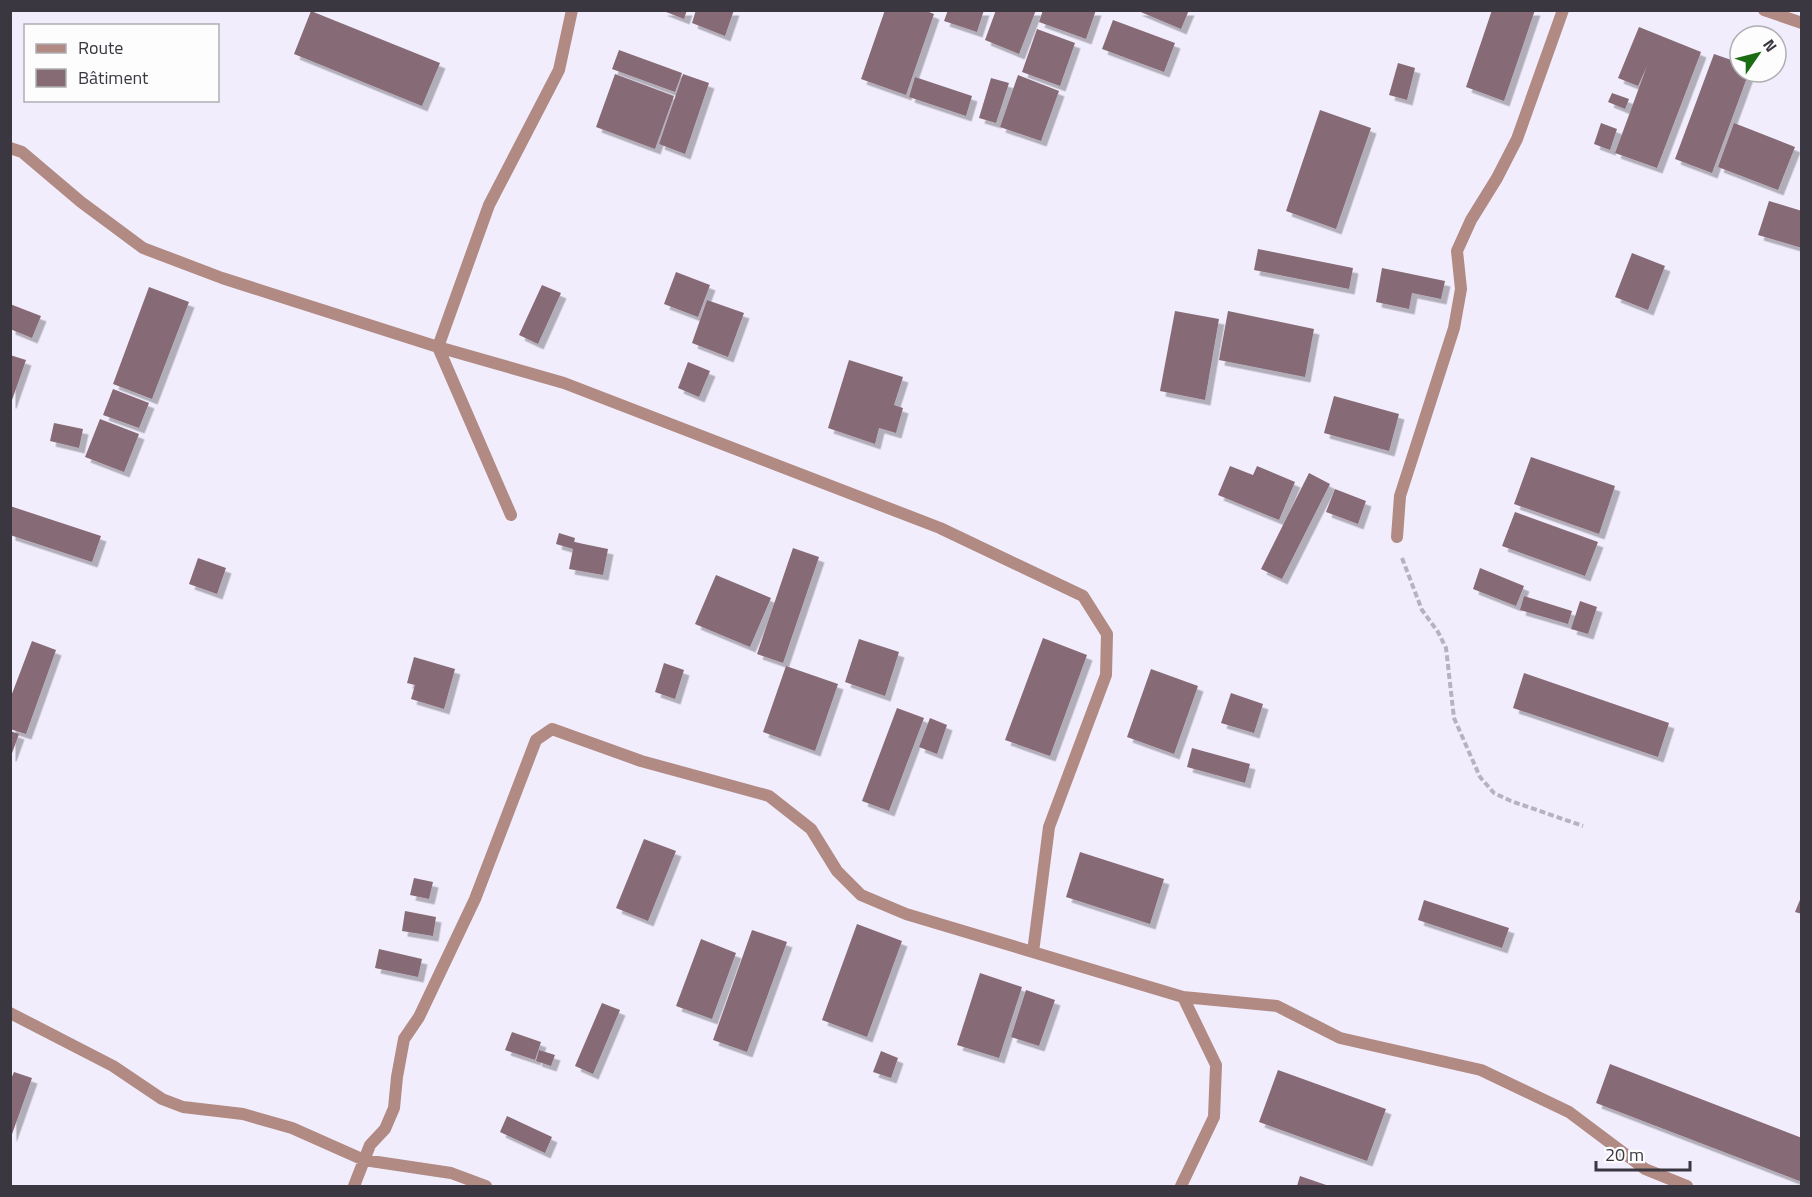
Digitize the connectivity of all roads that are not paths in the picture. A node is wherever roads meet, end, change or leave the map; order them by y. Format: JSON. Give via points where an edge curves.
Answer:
{"nodes":[{"id":1,"x":572,"y":10,"type":"edge"},
{"id":2,"x":1563,"y":10,"type":"edge"},
{"id":3,"x":1764,"y":10,"type":"edge"},
{"id":4,"x":1802,"y":23,"type":"edge"},
{"id":5,"x":10,"y":148,"type":"edge"},
{"id":6,"x":438,"y":347,"type":"junction"},
{"id":7,"x":511,"y":515,"type":"dead end"},
{"id":8,"x":1397,"y":537,"type":"road end"},
{"id":9,"x":1033,"y":952,"type":"junction"},
{"id":10,"x":1183,"y":997,"type":"junction"},
{"id":11,"x":10,"y":1013,"type":"edge"},
{"id":12,"x":364,"y":1160,"type":"junction"},
{"id":13,"x":354,"y":1186,"type":"edge"},
{"id":14,"x":486,"y":1186,"type":"edge"},
{"id":15,"x":1181,"y":1186,"type":"edge"},
{"id":16,"x":1687,"y":1186,"type":"edge"}],
"edges":[{"from":1,"to":6,"type":"street","via":[[560,70],[489,205]]},
{"from":2,"to":8,"type":"street","via":[[1517,139],[1457,251],[1461,289],[1454,328],[1400,496]]},
{"from":3,"to":4,"type":"street"},
{"from":5,"to":6,"type":"street","via":[[22,152],[143,248],[222,278]]},
{"from":6,"to":7,"type":"street"},
{"from":6,"to":9,"type":"street","via":[[564,383],[940,528],[1083,597],[1107,634],[1106,675],[1049,827]]},
{"from":9,"to":10,"type":"street"},
{"from":9,"to":12,"type":"street","via":[[906,914],[861,895],[837,871],[811,829],[769,796],[641,761],[552,729],[536,740],[474,899],[419,1017],[404,1039],[394,1108]]},
{"from":10,"to":15,"type":"street","via":[[1216,1065],[1214,1118]]},
{"from":10,"to":16,"type":"street","via":[[1277,1006],[1340,1038],[1481,1070],[1569,1112],[1645,1169]]},
{"from":11,"to":12,"type":"street","via":[[113,1066],[162,1099],[183,1107],[243,1114],[291,1128]]},
{"from":12,"to":13,"type":"street"},
{"from":12,"to":14,"type":"street","via":[[451,1173]]}]}
